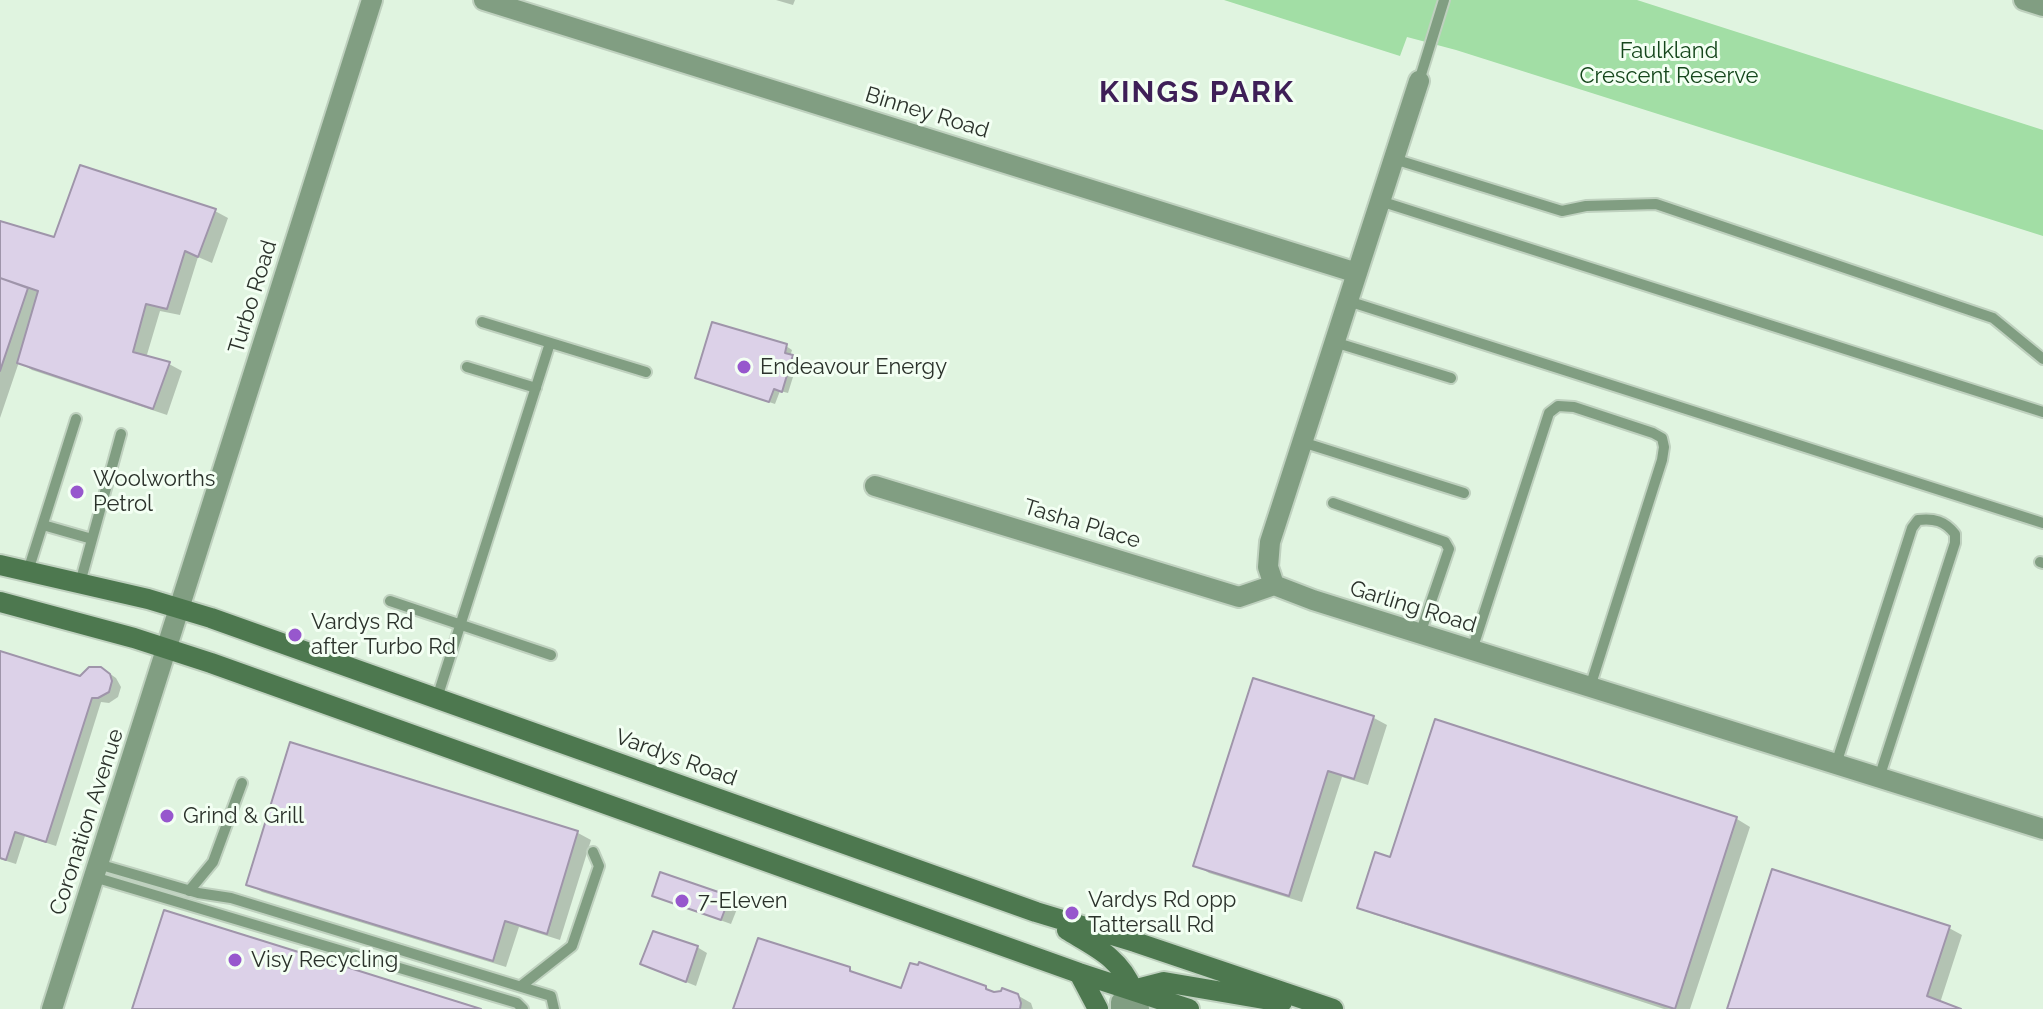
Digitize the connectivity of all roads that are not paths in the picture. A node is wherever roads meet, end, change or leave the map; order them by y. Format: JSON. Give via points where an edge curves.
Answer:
{"nodes":[{"id":1,"x":372,"y":0,"type":"edge"},
{"id":2,"x":484,"y":0,"type":"edge"},
{"id":3,"x":1444,"y":0,"type":"edge"},
{"id":4,"x":2024,"y":0,"type":"edge"},
{"id":5,"x":2043,"y":6,"type":"edge"},
{"id":6,"x":1419,"y":81,"type":"joint"},
{"id":7,"x":1394,"y":159,"type":"junction"},
{"id":8,"x":1380,"y":201,"type":"junction"},
{"id":9,"x":1357,"y":273,"type":"junction"},
{"id":10,"x":1348,"y":301,"type":"junction"},
{"id":11,"x":482,"y":322,"type":"dead end"},
{"id":12,"x":1334,"y":342,"type":"junction"},
{"id":13,"x":550,"y":343,"type":"junction"},
{"id":14,"x":2043,"y":359,"type":"edge"},
{"id":15,"x":467,"y":367,"type":"dead end"},
{"id":16,"x":646,"y":372,"type":"dead end"},
{"id":17,"x":1451,"y":378,"type":"dead end"},
{"id":18,"x":536,"y":388,"type":"junction"},
{"id":19,"x":2043,"y":412,"type":"edge"},
{"id":20,"x":76,"y":419,"type":"dead end"},
{"id":21,"x":121,"y":434,"type":"dead end"},
{"id":22,"x":1302,"y":442,"type":"junction"},
{"id":23,"x":875,"y":486,"type":"dead end"},
{"id":24,"x":1464,"y":493,"type":"dead end"},
{"id":25,"x":1333,"y":503,"type":"dead end"},
{"id":26,"x":2043,"y":523,"type":"edge"},
{"id":27,"x":43,"y":525,"type":"junction"},
{"id":28,"x":92,"y":539,"type":"junction"},
{"id":29,"x":0,"y":565,"type":"edge"},
{"id":30,"x":28,"y":571,"type":"junction"},
{"id":31,"x":80,"y":583,"type":"junction"},
{"id":32,"x":1274,"y":585,"type":"junction"},
{"id":33,"x":390,"y":601,"type":"dead end"},
{"id":34,"x":0,"y":602,"type":"edge"},
{"id":35,"x":179,"y":608,"type":"junction"},
{"id":36,"x":460,"y":625,"type":"junction"},
{"id":37,"x":1420,"y":634,"type":"junction"},
{"id":38,"x":167,"y":649,"type":"junction"},
{"id":39,"x":1472,"y":650,"type":"junction"},
{"id":40,"x":551,"y":655,"type":"dead end"},
{"id":41,"x":1590,"y":687,"type":"junction"},
{"id":42,"x":437,"y":698,"type":"junction"},
{"id":43,"x":1836,"y":764,"type":"junction"},
{"id":44,"x":1879,"y":778,"type":"junction"},
{"id":45,"x":242,"y":783,"type":"dead end"},
{"id":46,"x":2043,"y":829,"type":"edge"},
{"id":47,"x":593,"y":852,"type":"dead end"},
{"id":48,"x":96,"y":870,"type":"junction"},
{"id":49,"x":189,"y":891,"type":"junction"},
{"id":50,"x":1036,"y":912,"type":"junction"},
{"id":51,"x":1079,"y":973,"type":"junction"},
{"id":52,"x":521,"y":986,"type":"junction"},
{"id":53,"x":1136,"y":1000,"type":"edge"},
{"id":54,"x":52,"y":1009,"type":"edge"},
{"id":55,"x":523,"y":1009,"type":"edge"},
{"id":56,"x":554,"y":1009,"type":"edge"},
{"id":57,"x":1098,"y":1009,"type":"edge"},
{"id":58,"x":1121,"y":1009,"type":"edge"},
{"id":59,"x":1189,"y":1009,"type":"edge"},
{"id":60,"x":1322,"y":1009,"type":"edge"},
{"id":61,"x":1333,"y":1009,"type":"edge"}],
"edges":[{"from":1,"to":35,"type":"street","name":"Turbo Road"},
{"from":2,"to":9,"type":"street","name":"Binney Road"},
{"from":3,"to":6,"type":"lane"},
{"from":4,"to":5,"type":"street"},
{"from":6,"to":7,"type":"street"},
{"from":7,"to":8,"type":"street"},
{"from":7,"to":14,"type":"lane","via":[[1562,211],[1656,204],[1993,318]]},
{"from":8,"to":9,"type":"street"},
{"from":8,"to":19,"type":"lane"},
{"from":9,"to":10,"type":"street"},
{"from":10,"to":12,"type":"street"},
{"from":10,"to":26,"type":"lane"},
{"from":11,"to":13,"type":"lane"},
{"from":12,"to":17,"type":"lane"},
{"from":12,"to":22,"type":"street"},
{"from":13,"to":16,"type":"lane"},
{"from":13,"to":18,"type":"lane"},
{"from":15,"to":18,"type":"lane"},
{"from":18,"to":36,"type":"lane"},
{"from":20,"to":27,"type":"lane"},
{"from":21,"to":28,"type":"lane"},
{"from":22,"to":24,"type":"lane"},
{"from":22,"to":32,"type":"street","via":[[1270,542],[1268,567]]},
{"from":23,"to":32,"type":"street","name":"Tasha Place","via":[[1239,597]]},
{"from":25,"to":37,"type":"lane","via":[[1445,542],[1447,562]]},
{"from":27,"to":28,"type":"lane"},
{"from":27,"to":30,"type":"lane"},
{"from":28,"to":31,"type":"lane"},
{"from":29,"to":30,"type":"main road","name":"Vardys Road"},
{"from":30,"to":31,"type":"main road","name":"Vardys Road"},
{"from":31,"to":35,"type":"main road","name":"Vardys Road"},
{"from":32,"to":37,"type":"street","name":"Garling Road"},
{"from":33,"to":36,"type":"lane"},
{"from":34,"to":38,"type":"main road"},
{"from":35,"to":38,"type":"street","name":"Turbo Road"},
{"from":35,"to":42,"type":"main road","name":"Vardys Road"},
{"from":36,"to":40,"type":"lane"},
{"from":36,"to":42,"type":"lane"},
{"from":37,"to":39,"type":"street","name":"Garling Road"},
{"from":38,"to":48,"type":"street","name":"Coronation Avenue"},
{"from":38,"to":51,"type":"main road"},
{"from":39,"to":41,"type":"street","name":"Garling Road"},
{"from":39,"to":41,"type":"lane","via":[[1549,413],[1558,406],[1574,407],[1653,433],[1664,447]]},
{"from":41,"to":43,"type":"street","name":"Garling Road"},
{"from":42,"to":50,"type":"main road","name":"Vardys Road"},
{"from":43,"to":44,"type":"street","name":"Garling Road"},
{"from":43,"to":44,"type":"lane","via":[[1912,528],[1918,520],[1947,524],[1955,543]]},
{"from":44,"to":46,"type":"street","name":"Garling Road"},
{"from":45,"to":49,"type":"lane","via":[[213,862]]},
{"from":47,"to":52,"type":"lane","via":[[599,866],[572,946]]},
{"from":48,"to":49,"type":"lane"},
{"from":48,"to":54,"type":"street","name":"Coronation Avenue"},
{"from":48,"to":55,"type":"lane"},
{"from":49,"to":52,"type":"lane","via":[[231,898]]},
{"from":50,"to":53,"type":"main road","via":[[1111,957],[1124,970]]},
{"from":50,"to":61,"type":"main road","name":"Vardys Road"},
{"from":51,"to":53,"type":"main road"},
{"from":51,"to":57,"type":"main road"},
{"from":52,"to":56,"type":"lane","via":[[551,996]]},
{"from":53,"to":58,"type":"street","via":[[1121,1002]]},
{"from":53,"to":59,"type":"main road"},
{"from":53,"to":60,"type":"main road","via":[[1164,982]]}]}
